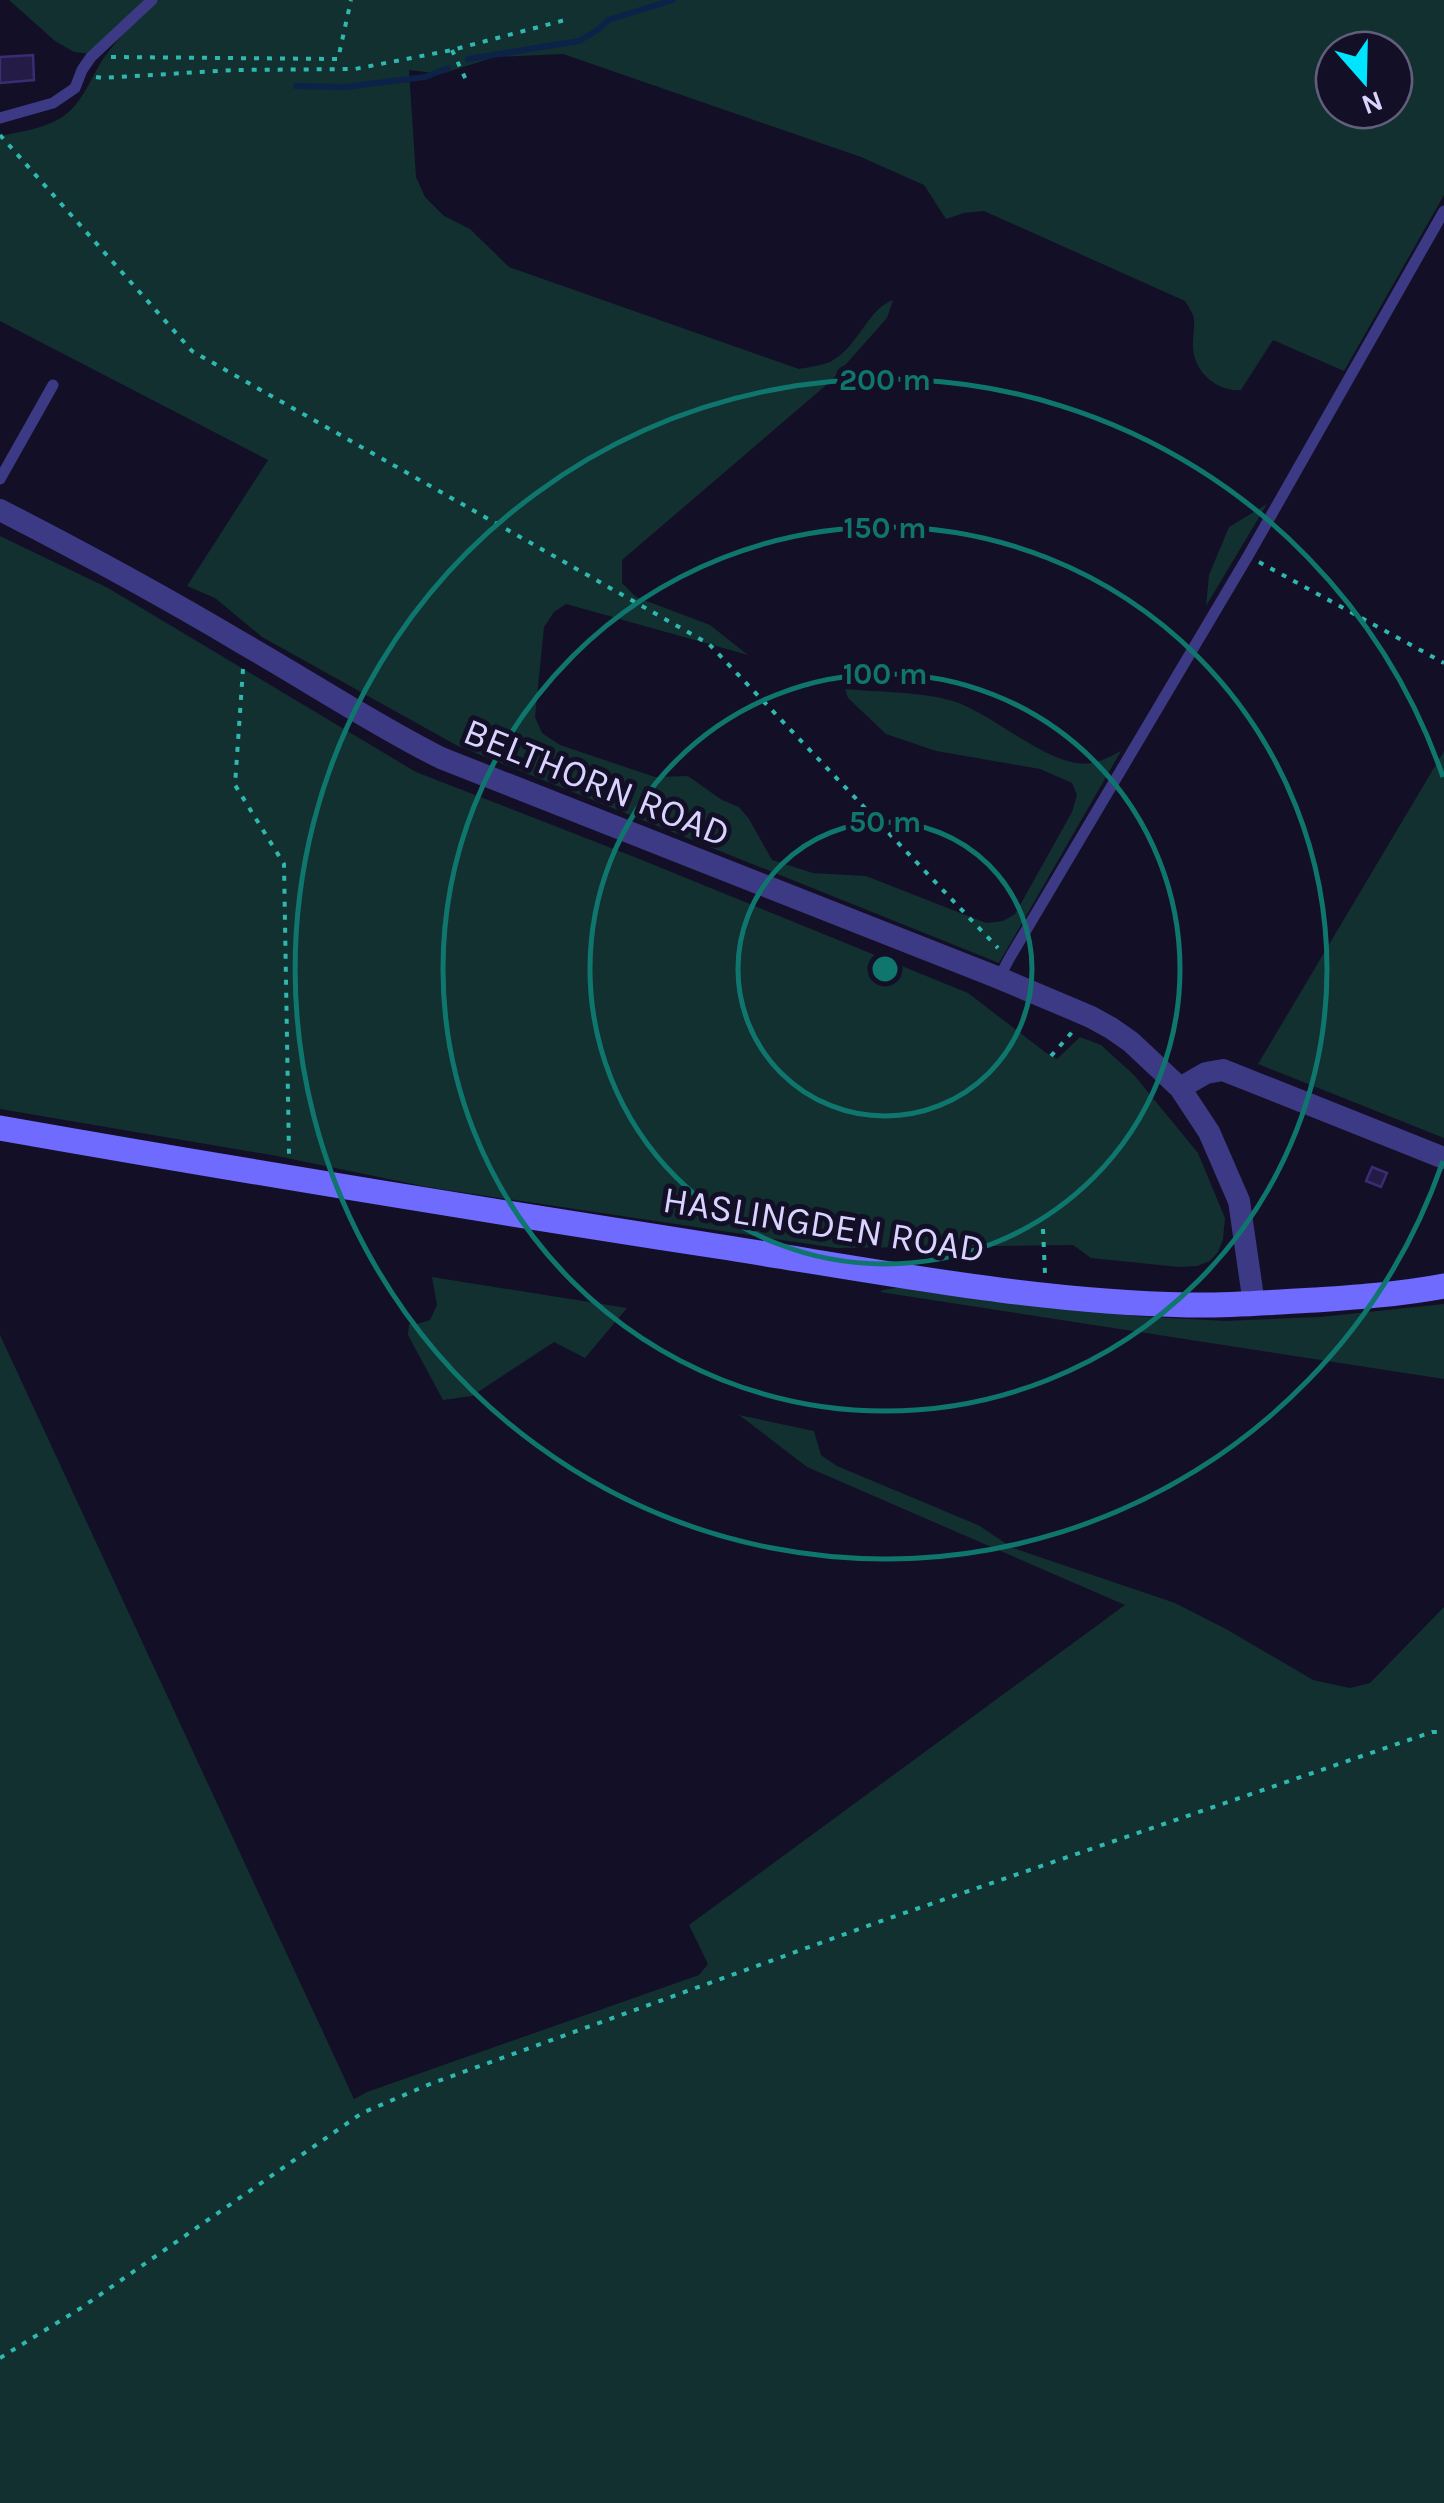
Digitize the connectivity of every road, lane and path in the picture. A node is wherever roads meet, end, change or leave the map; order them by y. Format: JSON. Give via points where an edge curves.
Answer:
{"nodes":[{"id":1,"x":152,"y":0,"type":"edge"},
{"id":2,"x":351,"y":0,"type":"edge"},
{"id":3,"x":565,"y":20,"type":"dead end"},
{"id":4,"x":452,"y":50,"type":"junction"},
{"id":5,"x":92,"y":57,"type":"junction"},
{"id":6,"x":82,"y":70,"type":"junction"},
{"id":7,"x":468,"y":84,"type":"dead end"},
{"id":8,"x":0,"y":118,"type":"edge"},
{"id":9,"x":0,"y":135,"type":"edge"},
{"id":10,"x":1444,"y":211,"type":"edge"},
{"id":11,"x":53,"y":385,"type":"dead end"},
{"id":12,"x":0,"y":479,"type":"edge"},
{"id":13,"x":0,"y":510,"type":"edge"},
{"id":14,"x":1248,"y":556,"type":"junction"},
{"id":15,"x":245,"y":644,"type":"junction"},
{"id":16,"x":1444,"y":662,"type":"edge"},
{"id":17,"x":1004,"y":968,"type":"junction"},
{"id":18,"x":1087,"y":1015,"type":"junction"},
{"id":19,"x":1051,"y":1056,"type":"dead end"},
{"id":20,"x":1180,"y":1088,"type":"junction"},
{"id":21,"x":0,"y":1128,"type":"edge"},
{"id":22,"x":1444,"y":1158,"type":"edge"},
{"id":23,"x":290,"y":1178,"type":"junction"},
{"id":24,"x":1043,"y":1229,"type":"dead end"},
{"id":25,"x":1444,"y":1286,"type":"edge"},
{"id":26,"x":1045,"y":1294,"type":"junction"},
{"id":27,"x":1254,"y":1304,"type":"junction"},
{"id":28,"x":1444,"y":1732,"type":"edge"},
{"id":29,"x":0,"y":2358,"type":"edge"}],
"edges":[{"from":1,"to":5,"type":"lane"},
{"from":2,"to":5,"type":"path","via":[[338,59]]},
{"from":3,"to":4,"type":"path"},
{"from":4,"to":6,"type":"path","via":[[355,69],[102,78]]},
{"from":4,"to":7,"type":"path"},
{"from":5,"to":6,"type":"lane"},
{"from":6,"to":8,"type":"lane","via":[[75,88],[53,102]]},
{"from":9,"to":17,"type":"path","via":[[192,351],[710,644]]},
{"from":10,"to":14,"type":"lane"},
{"from":11,"to":12,"type":"lane"},
{"from":13,"to":15,"type":"street","name":"BELTHORN ROAD"},
{"from":14,"to":16,"type":"path"},
{"from":14,"to":17,"type":"lane"},
{"from":15,"to":17,"type":"street","name":"BELTHORN ROAD","via":[[442,758]]},
{"from":15,"to":23,"type":"path","via":[[235,785],[284,864]]},
{"from":17,"to":18,"type":"street","name":"BELTHORN ROAD"},
{"from":18,"to":19,"type":"path"},
{"from":18,"to":20,"type":"street","name":"BELTHORN ROAD","via":[[1132,1042]]},
{"from":20,"to":22,"type":"street","via":[[1224,1070]]},
{"from":20,"to":27,"type":"street","name":"BELTHORN ROAD","via":[[1209,1132],[1239,1201]]},
{"from":21,"to":23,"type":"main road","name":"HASLINGDEN ROAD"},
{"from":23,"to":26,"type":"main road","name":"HASLINGDEN ROAD"},
{"from":24,"to":26,"type":"path"},
{"from":25,"to":27,"type":"main road","name":"HASLINGDEN ROAD"},
{"from":26,"to":27,"type":"main road","name":"HASLINGDEN ROAD"},
{"from":28,"to":29,"type":"path","via":[[884,1920],[396,2098],[362,2113]]}]}
